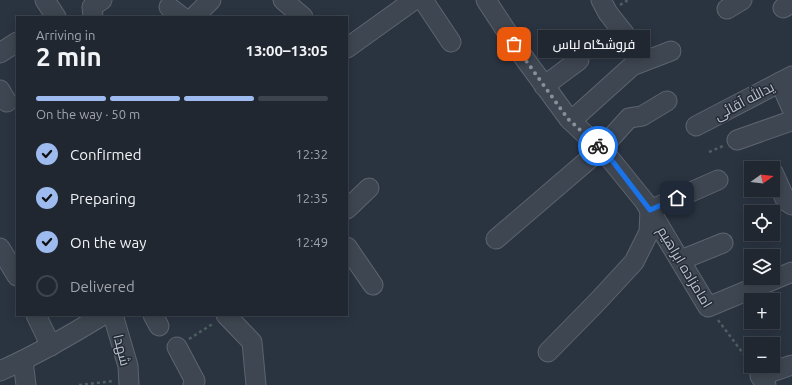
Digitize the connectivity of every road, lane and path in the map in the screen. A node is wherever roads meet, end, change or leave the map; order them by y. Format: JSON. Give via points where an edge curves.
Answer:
{"nodes":[{"id":1,"x":45,"y":0,"type":"edge"},
{"id":2,"x":102,"y":0,"type":"edge"},
{"id":3,"x":211,"y":0,"type":"edge"},
{"id":4,"x":283,"y":0,"type":"edge"},
{"id":5,"x":414,"y":0,"type":"edge"},
{"id":6,"x":423,"y":0,"type":"edge"},
{"id":7,"x":486,"y":0,"type":"edge"},
{"id":8,"x":601,"y":0,"type":"edge"},
{"id":9,"x":55,"y":16,"type":"edge"},
{"id":10,"x":93,"y":16,"type":"edge"},
{"id":11,"x":195,"y":16,"type":"edge"},
{"id":12,"x":302,"y":16,"type":"edge"},
{"id":13,"x":451,"y":42,"type":"dead end"},
{"id":14,"x":16,"y":43,"type":"edge"},
{"id":15,"x":348,"y":47,"type":"edge"},
{"id":16,"x":671,"y":51,"type":"dead end"},
{"id":17,"x":0,"y":53,"type":"edge"},
{"id":18,"x":579,"y":60,"type":"dead end"},
{"id":19,"x":644,"y":60,"type":"junction"},
{"id":20,"x":786,"y":79,"type":"edge"},
{"id":21,"x":544,"y":86,"type":"junction"},
{"id":22,"x":667,"y":102,"type":"dead end"},
{"id":23,"x":792,"y":109,"type":"edge"},
{"id":24,"x":792,"y":119,"type":"edge"},
{"id":25,"x":571,"y":121,"type":"junction"},
{"id":26,"x":696,"y":126,"type":"dead end"},
{"id":27,"x":737,"y":140,"type":"dead end"},
{"id":28,"x":602,"y":149,"type":"junction"},
{"id":29,"x":718,"y":180,"type":"dead end"},
{"id":30,"x":780,"y":187,"type":"edge"},
{"id":31,"x":368,"y":188,"type":"dead end"},
{"id":32,"x":792,"y":206,"type":"edge"},
{"id":33,"x":348,"y":208,"type":"edge"},
{"id":34,"x":650,"y":210,"type":"junction"},
{"id":35,"x":496,"y":239,"type":"dead end"},
{"id":36,"x":723,"y":243,"type":"dead end"},
{"id":37,"x":0,"y":248,"type":"edge"},
{"id":38,"x":348,"y":248,"type":"edge"},
{"id":39,"x":681,"y":260,"type":"junction"},
{"id":40,"x":12,"y":272,"type":"edge"},
{"id":41,"x":792,"y":272,"type":"edge"},
{"id":42,"x":373,"y":285,"type":"dead end"},
{"id":43,"x":708,"y":307,"type":"junction"},
{"id":44,"x":37,"y":316,"type":"edge"},
{"id":45,"x":101,"y":316,"type":"edge"},
{"id":46,"x":113,"y":316,"type":"edge"},
{"id":47,"x":224,"y":316,"type":"edge"},
{"id":48,"x":227,"y":316,"type":"edge"},
{"id":49,"x":52,"y":346,"type":"junction"},
{"id":50,"x":177,"y":347,"type":"joint"},
{"id":51,"x":548,"y":352,"type":"dead end"},
{"id":52,"x":23,"y":361,"type":"junction"},
{"id":53,"x":792,"y":365,"type":"edge"},
{"id":54,"x":0,"y":371,"type":"edge"},
{"id":55,"x":759,"y":375,"type":"edge"},
{"id":56,"x":129,"y":382,"type":"edge"},
{"id":57,"x":26,"y":385,"type":"edge"},
{"id":58,"x":79,"y":385,"type":"edge"},
{"id":59,"x":193,"y":385,"type":"edge"},
{"id":60,"x":256,"y":385,"type":"edge"}],
"edges":[{"from":1,"to":9,"type":"street"},
{"from":2,"to":10,"type":"street","via":[[92,7]]},
{"from":3,"to":11,"type":"street"},
{"from":4,"to":12,"type":"street"},
{"from":5,"to":15,"type":"street"},
{"from":6,"to":13,"type":"street"},
{"from":7,"to":21,"type":"street","name":"امامزاده ابراهیم"},
{"from":8,"to":19,"type":"street"},
{"from":14,"to":17,"type":"street"},
{"from":16,"to":19,"type":"street"},
{"from":18,"to":21,"type":"street"},
{"from":19,"to":25,"type":"street","via":[[632,66]]},
{"from":20,"to":23,"type":"street"},
{"from":20,"to":26,"type":"street","name":"یدالله آقائی"},
{"from":21,"to":25,"type":"street","name":"امامزاده ابراهیم"},
{"from":22,"to":28,"type":"street","via":[[642,116],[629,118]]},
{"from":24,"to":27,"type":"street"},
{"from":25,"to":28,"type":"street","name":"امامزاده ابراهیم"},
{"from":28,"to":34,"type":"street","name":"امامزاده ابراهیم"},
{"from":28,"to":35,"type":"street"},
{"from":29,"to":34,"type":"street"},
{"from":30,"to":32,"type":"street","via":[[786,201]]},
{"from":31,"to":33,"type":"street"},
{"from":34,"to":39,"type":"street","name":"امامزاده ابراهیم"},
{"from":34,"to":51,"type":"street","via":[[648,232],[634,262]]},
{"from":36,"to":39,"type":"street"},
{"from":37,"to":40,"type":"street"},
{"from":38,"to":42,"type":"street"},
{"from":39,"to":43,"type":"street","name":"امامزاده ابراهیم"},
{"from":41,"to":43,"type":"street"},
{"from":43,"to":55,"type":"path","name":"امامزاده ابراهیم"},
{"from":44,"to":49,"type":"street"},
{"from":45,"to":49,"type":"street"},
{"from":46,"to":56,"type":"street","name":"شهدا","via":[[128,366]]},
{"from":47,"to":50,"type":"path"},
{"from":48,"to":60,"type":"street","via":[[252,342]]},
{"from":49,"to":52,"type":"street"},
{"from":50,"to":59,"type":"street","via":[[195,381]]},
{"from":52,"to":54,"type":"street"},
{"from":52,"to":57,"type":"street"},
{"from":53,"to":55,"type":"street"},
{"from":56,"to":58,"type":"path"}]}
